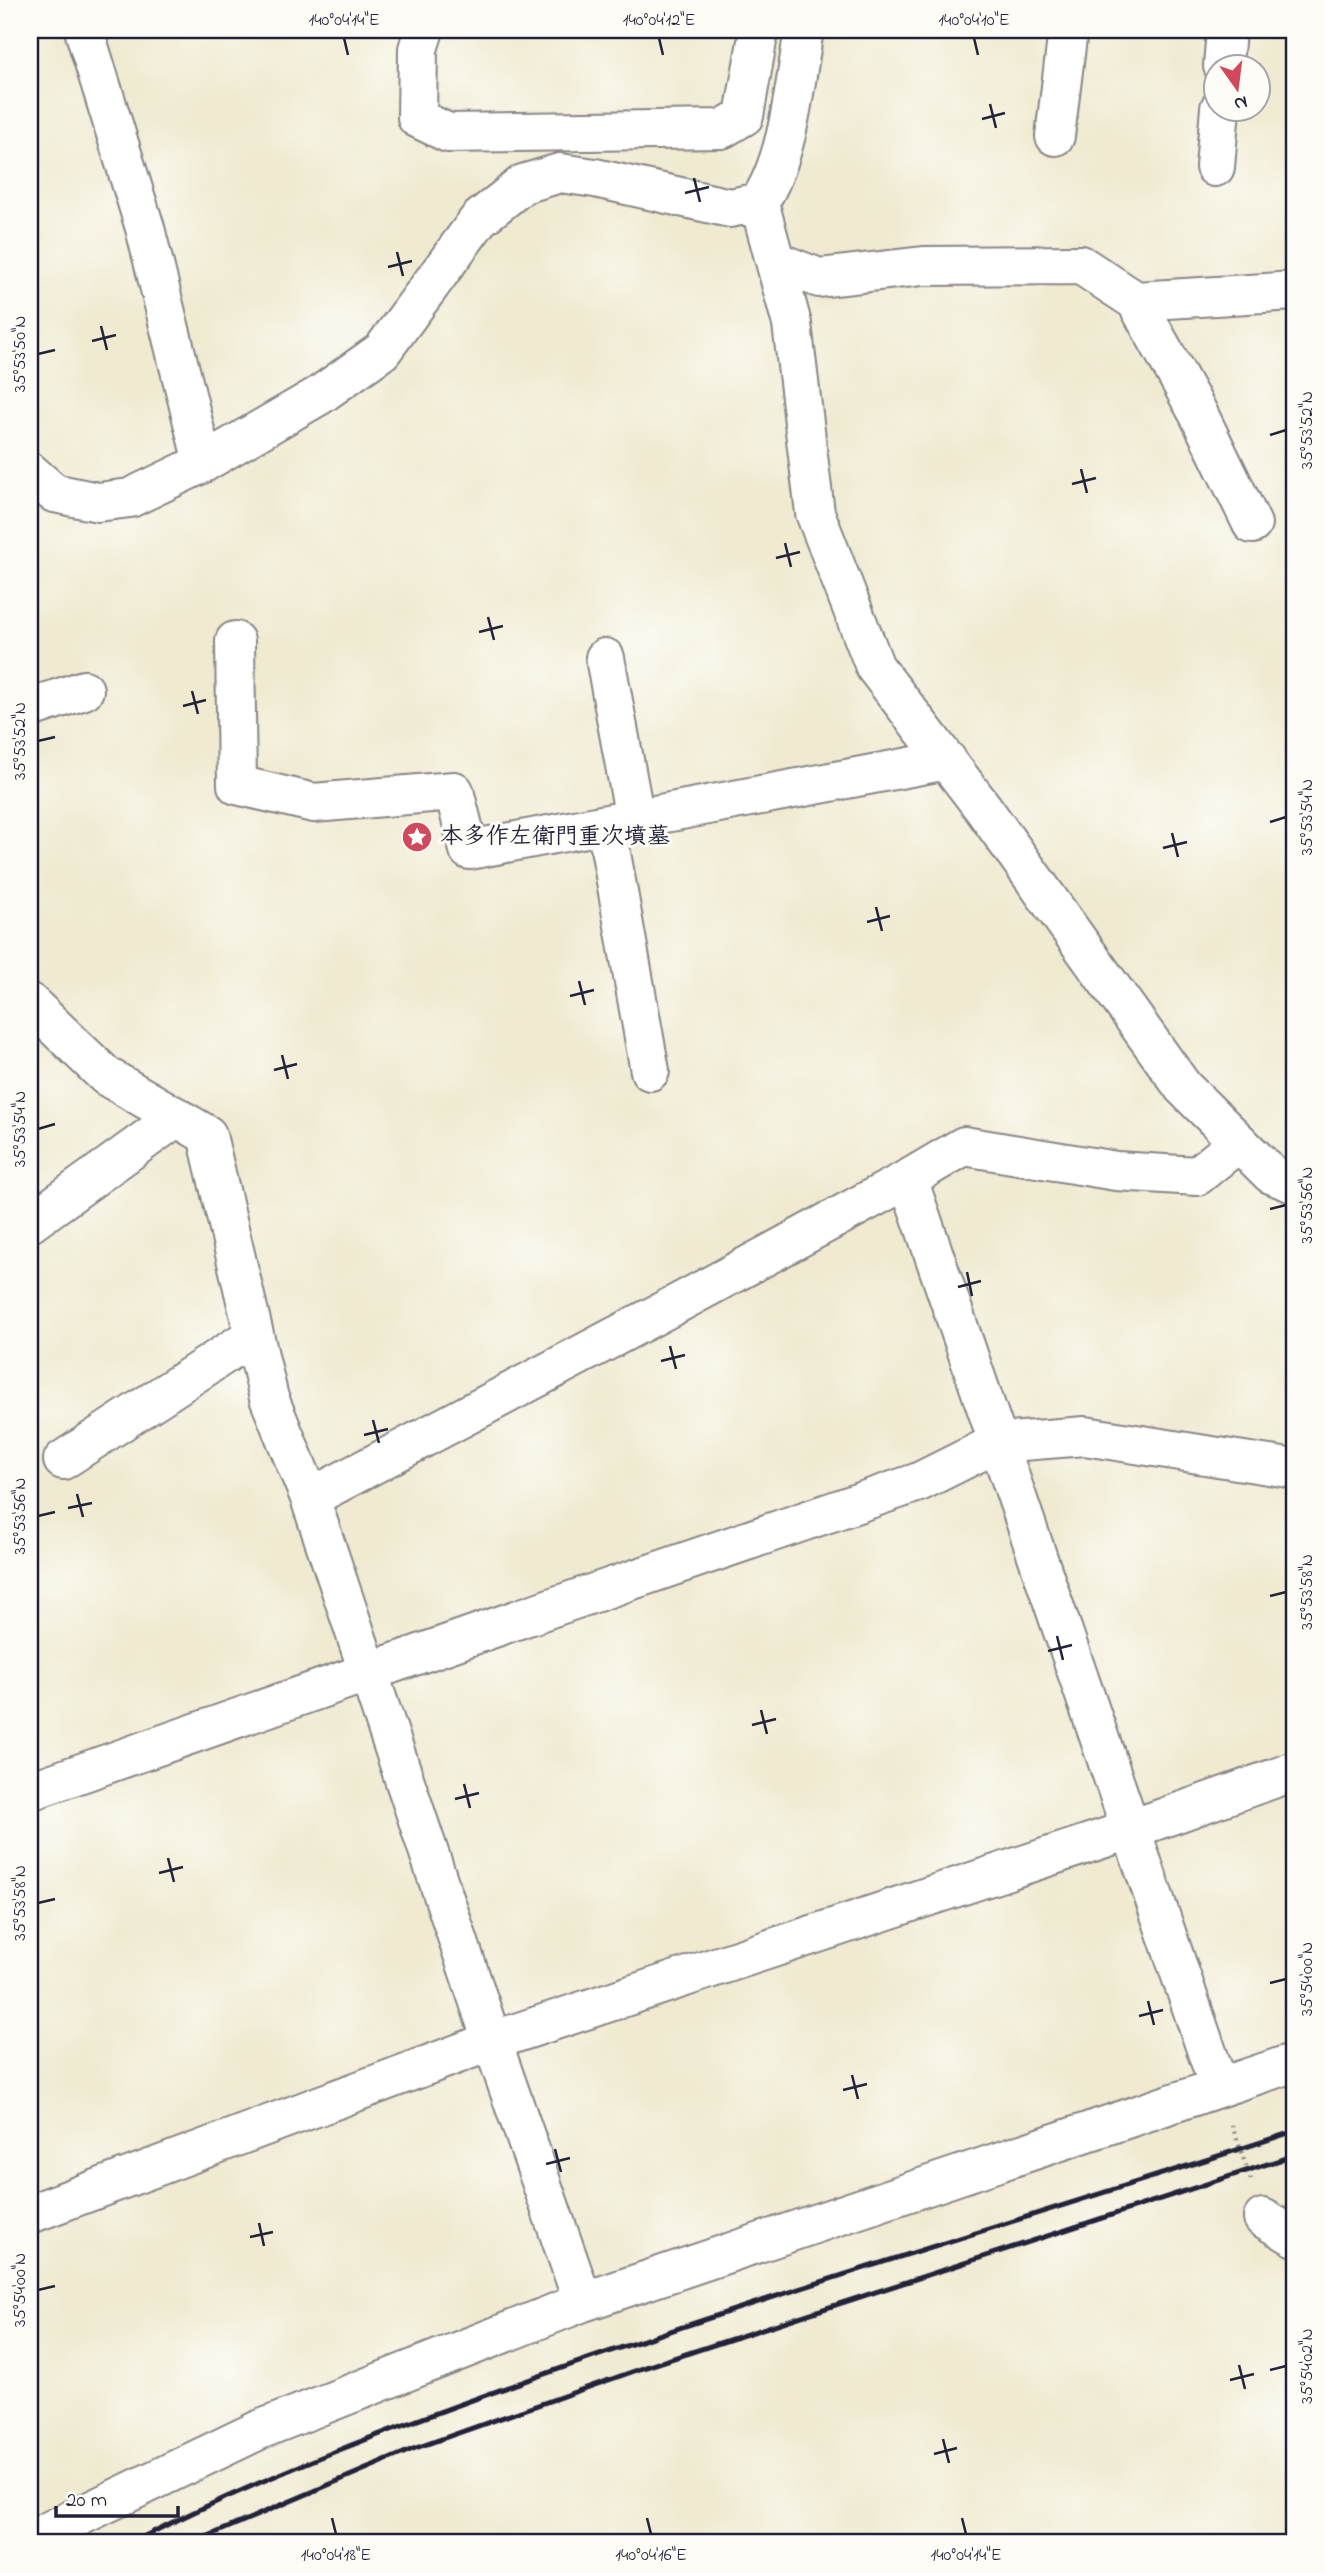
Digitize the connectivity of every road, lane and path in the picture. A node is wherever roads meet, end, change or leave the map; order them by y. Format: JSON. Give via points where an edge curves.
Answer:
{"nodes":[{"id":1,"x":84,"y":30,"type":"edge"},
{"id":2,"x":424,"y":30,"type":"edge"},
{"id":3,"x":759,"y":30,"type":"edge"},
{"id":4,"x":804,"y":30,"type":"edge"},
{"id":5,"x":1068,"y":30,"type":"edge"},
{"id":6,"x":1226,"y":30,"type":"edge"},
{"id":7,"x":1224,"y":52,"type":"edge"},
{"id":8,"x":1219,"y":122,"type":"edge"},
{"id":9,"x":1055,"y":136,"type":"dead end"},
{"id":10,"x":1215,"y":167,"type":"dead end"},
{"id":11,"x":759,"y":202,"type":"junction"},
{"id":12,"x":775,"y":261,"type":"junction"},
{"id":13,"x":1295,"y":291,"type":"edge"},
{"id":14,"x":1136,"y":301,"type":"junction"},
{"id":15,"x":204,"y":463,"type":"junction"},
{"id":16,"x":30,"y":472,"type":"edge"},
{"id":17,"x":1252,"y":524,"type":"dead end"},
{"id":18,"x":235,"y":641,"type":"dead end"},
{"id":19,"x":605,"y":658,"type":"dead end"},
{"id":20,"x":84,"y":690,"type":"dead end"},
{"id":21,"x":30,"y":708,"type":"edge"},
{"id":22,"x":947,"y":761,"type":"junction"},
{"id":23,"x":620,"y":822,"type":"junction"},
{"id":24,"x":30,"y":1003,"type":"edge"},
{"id":25,"x":650,"y":1071,"type":"dead end"},
{"id":26,"x":177,"y":1118,"type":"junction"},
{"id":27,"x":1239,"y":1142,"type":"junction"},
{"id":28,"x":908,"y":1179,"type":"junction"},
{"id":29,"x":1295,"y":1184,"type":"edge"},
{"id":30,"x":30,"y":1223,"type":"edge"},
{"id":31,"x":254,"y":1335,"type":"junction"},
{"id":32,"x":997,"y":1444,"type":"junction"},
{"id":33,"x":63,"y":1460,"type":"dead end"},
{"id":34,"x":1295,"y":1469,"type":"edge"},
{"id":35,"x":310,"y":1498,"type":"junction"},
{"id":36,"x":368,"y":1671,"type":"junction"},
{"id":37,"x":1295,"y":1771,"type":"edge"},
{"id":38,"x":30,"y":1791,"type":"edge"},
{"id":39,"x":1129,"y":1830,"type":"junction"},
{"id":40,"x":492,"y":2041,"type":"junction"},
{"id":41,"x":1295,"y":2062,"type":"edge"},
{"id":42,"x":1219,"y":2087,"type":"junction"},
{"id":43,"x":30,"y":2214,"type":"edge"},
{"id":44,"x":1263,"y":2218,"type":"joint"},
{"id":45,"x":1295,"y":2237,"type":"edge"},
{"id":46,"x":583,"y":2302,"type":"junction"},
{"id":47,"x":30,"y":2540,"type":"edge"}],
"edges":[{"from":1,"to":15,"type":"street","via":[[145,228]]},
{"from":2,"to":3,"type":"street","via":[[418,49],[417,118],[448,133],[722,129],[744,116]]},
{"from":4,"to":11,"type":"street","via":[[783,144],[770,187]]},
{"from":5,"to":9,"type":"street"},
{"from":6,"to":7,"type":"street"},
{"from":8,"to":10,"type":"street"},
{"from":11,"to":12,"type":"street"},
{"from":11,"to":15,"type":"street","via":[[730,208],[560,173],[523,184],[479,219],[382,351],[320,395]]},
{"from":12,"to":14,"type":"street","via":[[819,278],[923,266],[1081,265]]},
{"from":12,"to":22,"type":"street","via":[[792,324],[815,513],[875,667]]},
{"from":13,"to":14,"type":"street"},
{"from":14,"to":17,"type":"street"},
{"from":15,"to":16,"type":"street","via":[[130,498],[98,502],[54,493]]},
{"from":18,"to":23,"type":"street","via":[[237,785],[314,803],[454,791],[468,850]]},
{"from":19,"to":23,"type":"street"},
{"from":20,"to":21,"type":"street"},
{"from":22,"to":23,"type":"street"},
{"from":22,"to":27,"type":"street","via":[[1183,1087]]},
{"from":23,"to":25,"type":"street"},
{"from":24,"to":26,"type":"street","via":[[106,1076]]},
{"from":26,"to":30,"type":"street"},
{"from":26,"to":31,"type":"street","via":[[206,1135]]},
{"from":27,"to":28,"type":"street","via":[[1196,1176],[1116,1171],[964,1146]]},
{"from":27,"to":29,"type":"street","via":[[1272,1174]]},
{"from":28,"to":32,"type":"street"},
{"from":28,"to":35,"type":"street"},
{"from":31,"to":33,"type":"street"},
{"from":31,"to":35,"type":"street","via":[[269,1398]]},
{"from":32,"to":34,"type":"street","via":[[1085,1436]]},
{"from":32,"to":36,"type":"street","via":[[919,1482]]},
{"from":32,"to":39,"type":"street"},
{"from":35,"to":36,"type":"street"},
{"from":36,"to":38,"type":"street"},
{"from":36,"to":40,"type":"street"},
{"from":37,"to":39,"type":"street"},
{"from":39,"to":40,"type":"street"},
{"from":39,"to":42,"type":"street"},
{"from":40,"to":43,"type":"street"},
{"from":40,"to":46,"type":"street"},
{"from":41,"to":42,"type":"street"},
{"from":42,"to":44,"type":"path"},
{"from":42,"to":46,"type":"street"},
{"from":44,"to":45,"type":"street"},
{"from":46,"to":47,"type":"street","via":[[259,2430]]}]}
